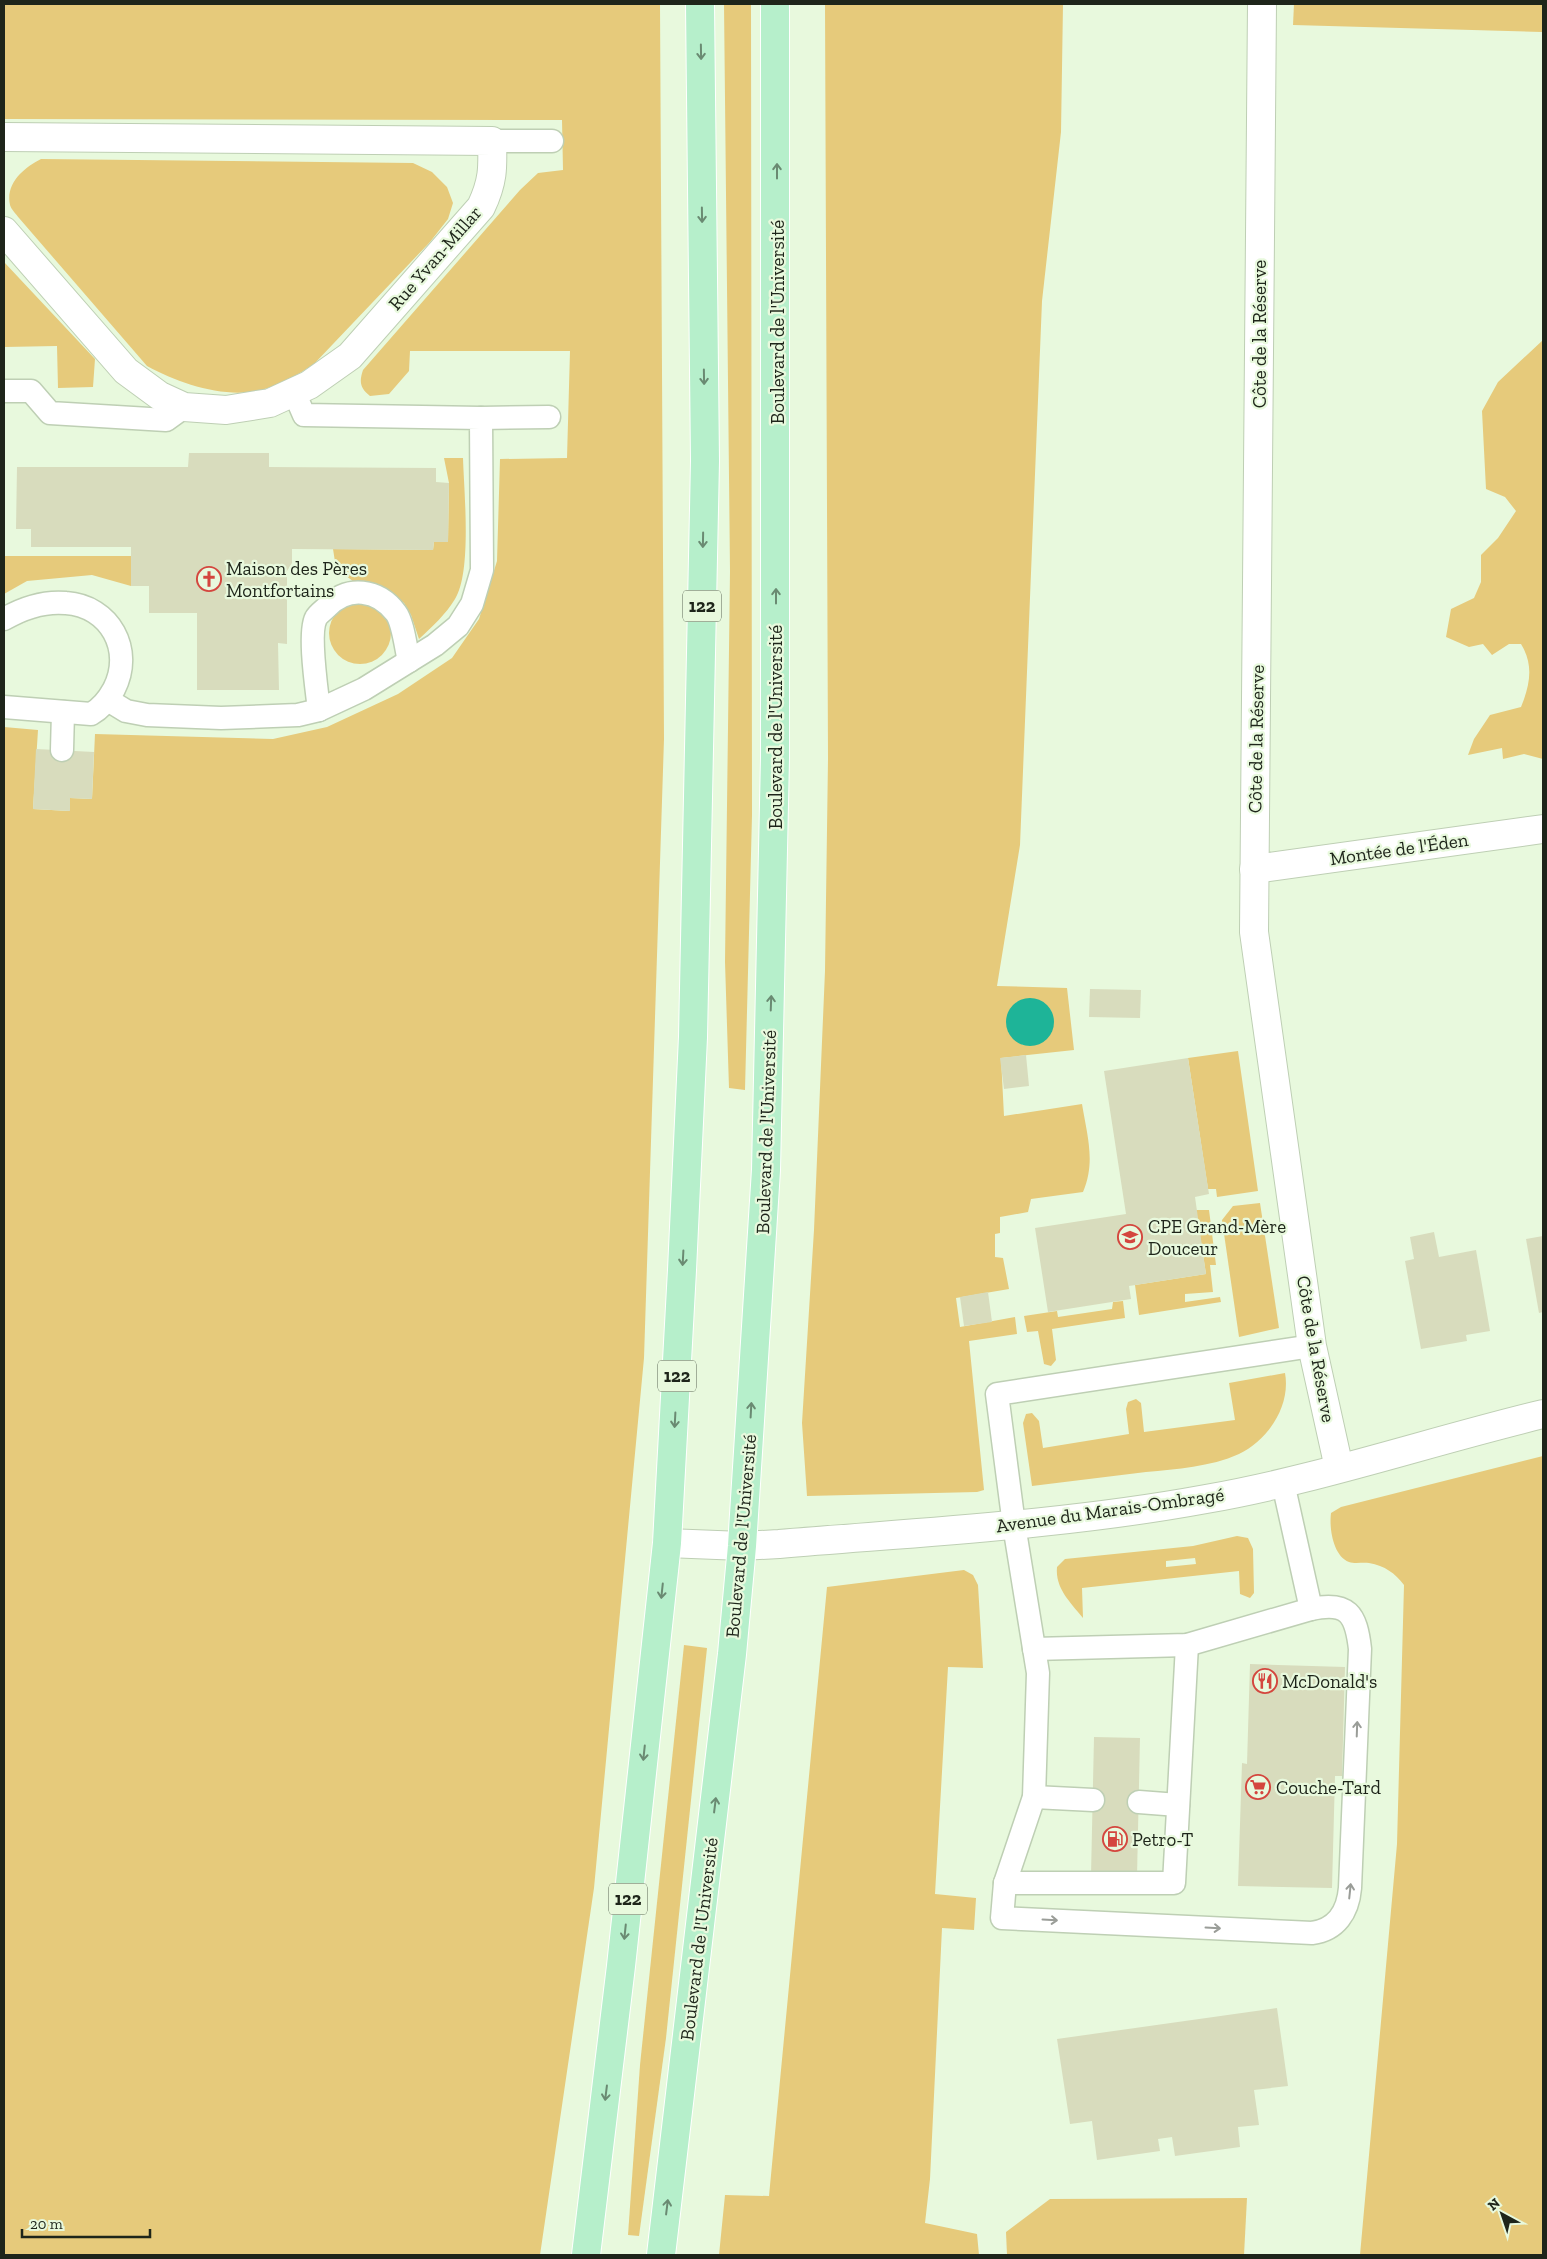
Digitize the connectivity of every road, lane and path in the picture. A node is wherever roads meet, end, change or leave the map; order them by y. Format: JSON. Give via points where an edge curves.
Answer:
{"nodes":[{"id":1,"x":700,"y":4,"type":"edge"},
{"id":2,"x":775,"y":4,"type":"edge"},
{"id":3,"x":1262,"y":4,"type":"edge"},
{"id":4,"x":4,"y":137,"type":"edge"},
{"id":5,"x":492,"y":141,"type":"junction"},
{"id":6,"x":552,"y":141,"type":"dead end"},
{"id":7,"x":4,"y":231,"type":"edge"},
{"id":8,"x":4,"y":391,"type":"edge"},
{"id":9,"x":294,"y":392,"type":"junction"},
{"id":10,"x":184,"y":407,"type":"junction"},
{"id":11,"x":549,"y":417,"type":"dead end"},
{"id":12,"x":481,"y":418,"type":"junction"},
{"id":13,"x":4,"y":619,"type":"edge"},
{"id":14,"x":409,"y":661,"type":"junction"},
{"id":15,"x":108,"y":700,"type":"junction"},
{"id":16,"x":4,"y":707,"type":"edge"},
{"id":17,"x":319,"y":710,"type":"junction"},
{"id":18,"x":63,"y":712,"type":"junction"},
{"id":19,"x":62,"y":750,"type":"dead end"},
{"id":20,"x":1543,"y":829,"type":"edge"},
{"id":21,"x":1254,"y":869,"type":"junction"},
{"id":22,"x":1312,"y":1346,"type":"junction"},
{"id":23,"x":1543,"y":1414,"type":"edge"},
{"id":24,"x":1339,"y":1468,"type":"junction"},
{"id":25,"x":1283,"y":1483,"type":"junction"},
{"id":26,"x":1014,"y":1525,"type":"junction"},
{"id":27,"x":667,"y":1543,"type":"junction"},
{"id":28,"x":742,"y":1546,"type":"junction"},
{"id":29,"x":1311,"y":1609,"type":"junction"},
{"id":30,"x":1187,"y":1645,"type":"junction"},
{"id":31,"x":1034,"y":1649,"type":"junction"},
{"id":32,"x":1034,"y":1797,"type":"junction"},
{"id":33,"x":1093,"y":1800,"type":"dead end"},
{"id":34,"x":1139,"y":1802,"type":"dead end"},
{"id":35,"x":1178,"y":1805,"type":"junction"},
{"id":36,"x":1005,"y":1883,"type":"junction"},
{"id":37,"x":586,"y":2255,"type":"edge"},
{"id":38,"x":661,"y":2255,"type":"edge"}],
"edges":[{"from":1,"to":27,"type":"main road","number":"122","one_way":true,"via":[[705,491],[693,1037]]},
{"from":28,"to":2,"type":"main road","name":"Boulevard de l'Université","one_way":true,"via":[[766,1170],[772,984],[776,738]]},
{"from":3,"to":21,"type":"street","name":"Côte de la Réserve"},
{"from":4,"to":5,"type":"street"},
{"from":5,"to":6,"type":"lane"},
{"from":5,"to":9,"type":"street","name":"Rue Yvan-Millar","via":[[492,180],[481,207],[350,356],[309,386]]},
{"from":7,"to":10,"type":"street","name":"Rue Yvan-Millar","via":[[126,371],[160,396]]},
{"from":8,"to":10,"type":"lane","via":[[31,391],[50,413],[166,420]]},
{"from":9,"to":10,"type":"street","name":"Rue Yvan-Millar","via":[[270,403],[226,410]]},
{"from":9,"to":12,"type":"lane","via":[[304,415]]},
{"from":11,"to":12,"type":"lane"},
{"from":12,"to":14,"type":"lane","via":[[482,570],[472,604],[458,626],[435,646]]},
{"from":13,"to":15,"type":"lane","via":[[19,610],[66,603],[99,615],[112,629],[120,645],[122,660],[121,675]]},
{"from":14,"to":17,"type":"lane","via":[[364,689]]},
{"from":14,"to":17,"type":"lane","via":[[398,614],[384,600],[368,592],[348,593],[334,600],[316,618],[313,636]]},
{"from":15,"to":17,"type":"lane","via":[[126,711],[147,715],[221,718],[298,715]]},
{"from":15,"to":18,"type":"lane","via":[[91,714]]},
{"from":16,"to":18,"type":"lane"},
{"from":18,"to":19,"type":"lane"},
{"from":20,"to":21,"type":"street","name":"Montée de l'Éden"},
{"from":21,"to":22,"type":"street","name":"Côte de la Réserve","via":[[1257,961]]},
{"from":22,"to":24,"type":"street","name":"Côte de la Réserve"},
{"from":22,"to":26,"type":"lane","via":[[996,1394]]},
{"from":23,"to":24,"type":"street","name":"Avenue du Marais-Ombragé"},
{"from":24,"to":25,"type":"street","name":"Avenue du Marais-Ombragé"},
{"from":25,"to":26,"type":"street","name":"Avenue du Marais-Ombragé","via":[[1206,1500]]},
{"from":25,"to":29,"type":"lane"},
{"from":26,"to":28,"type":"street","name":"Avenue du Marais-Ombragé"},
{"from":26,"to":31,"type":"lane"},
{"from":27,"to":28,"type":"street","name":"Avenue du Marais-Ombragé"},
{"from":27,"to":37,"type":"main road","number":"122","one_way":true},
{"from":38,"to":28,"type":"main road","name":"Boulevard de l'Université","one_way":true},
{"from":29,"to":30,"type":"lane"},
{"from":36,"to":29,"type":"lane","one_way":true,"via":[[1002,1918],[1312,1933],[1334,1926],[1343,1914],[1350,1894],[1360,1649],[1354,1620],[1346,1609],[1329,1605]]},
{"from":30,"to":31,"type":"lane"},
{"from":30,"to":35,"type":"lane"},
{"from":31,"to":32,"type":"lane","via":[[1038,1673]]},
{"from":32,"to":33,"type":"lane"},
{"from":32,"to":36,"type":"lane"},
{"from":34,"to":35,"type":"lane"},
{"from":35,"to":36,"type":"lane","via":[[1174,1883]]}]}
